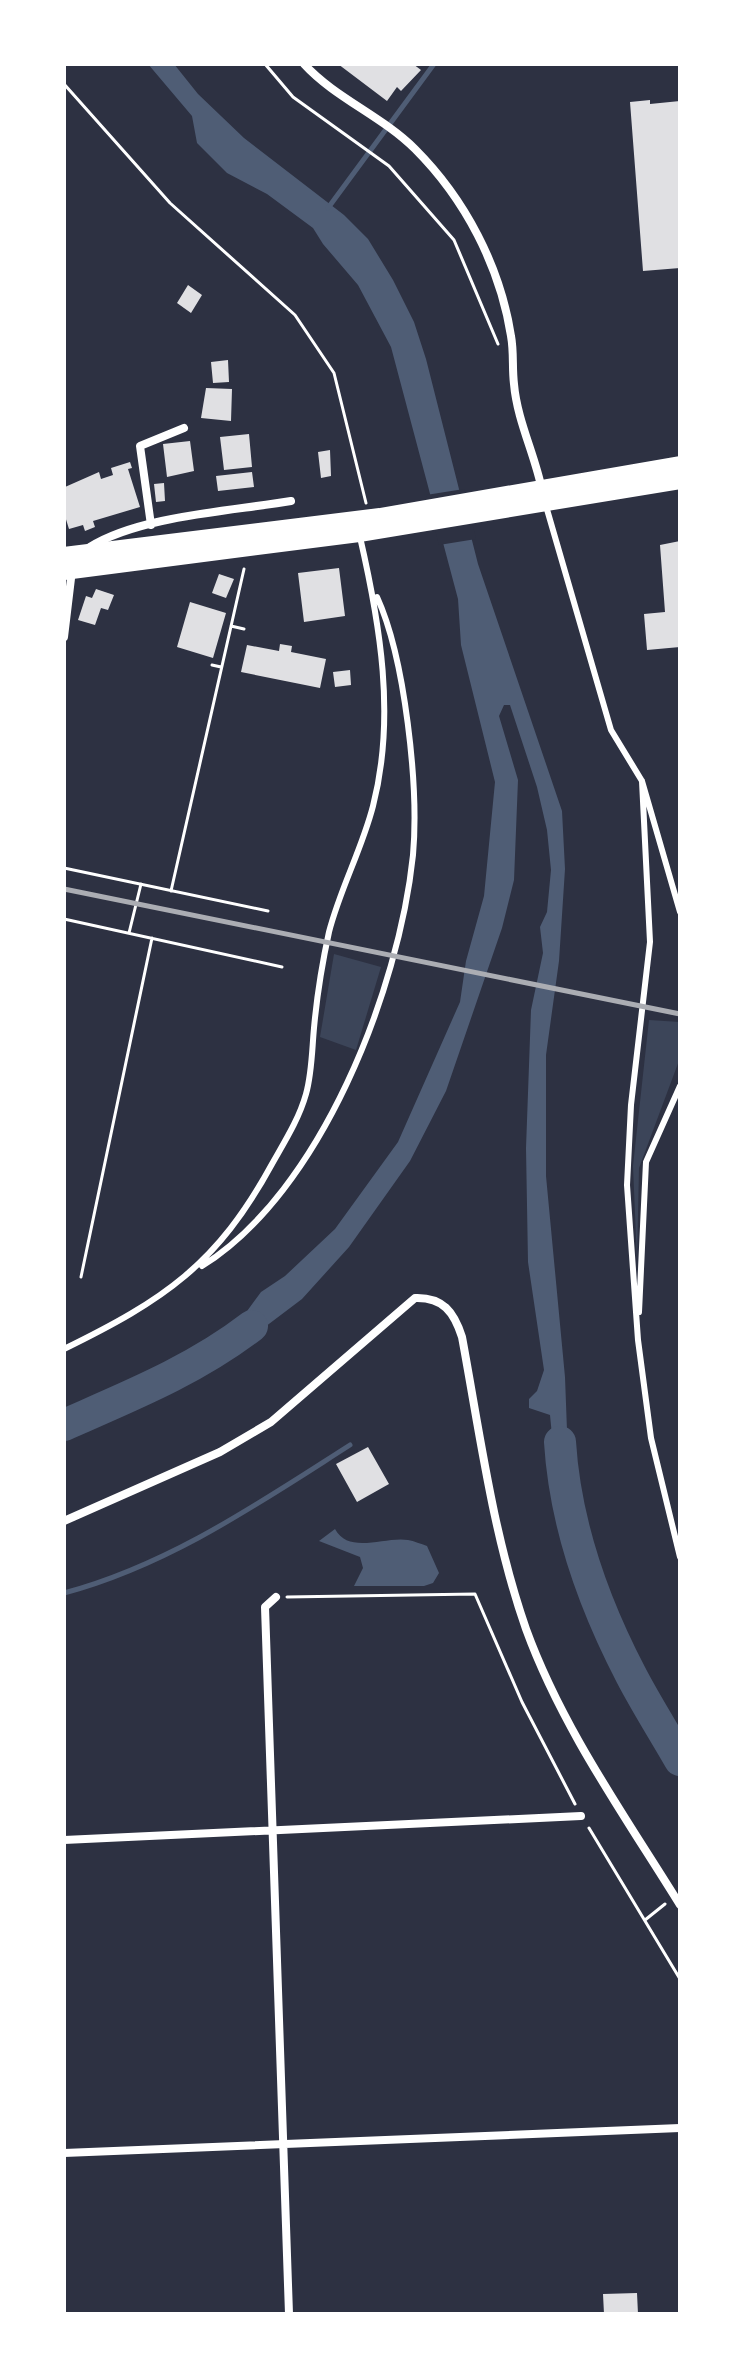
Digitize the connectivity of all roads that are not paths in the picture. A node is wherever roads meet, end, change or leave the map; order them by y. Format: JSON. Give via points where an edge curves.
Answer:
{"nodes":[{"id":1,"x":304,"y":64,"type":"edge"},
{"id":2,"x":184,"y":428,"type":"dead end"},
{"id":3,"x":680,"y":465,"type":"edge"},
{"id":4,"x":680,"y":480,"type":"edge"},
{"id":5,"x":536,"y":498,"type":"junction"},
{"id":6,"x":291,"y":501,"type":"dead end"},
{"id":7,"x":373,"y":524,"type":"junction"},
{"id":8,"x":151,"y":525,"type":"junction"},
{"id":9,"x":70,"y":563,"type":"edge"},
{"id":10,"x":370,"y":583,"type":"junction"},
{"id":11,"x":64,"y":637,"type":"edge"},
{"id":12,"x":642,"y":781,"type":"junction"},
{"id":13,"x":680,"y":912,"type":"edge"},
{"id":14,"x":680,"y":1086,"type":"edge"},
{"id":15,"x":192,"y":1272,"type":"junction"},
{"id":16,"x":638,"y":1340,"type":"junction"},
{"id":17,"x":64,"y":1349,"type":"edge"},
{"id":18,"x":64,"y":1521,"type":"edge"},
{"id":19,"x":680,"y":1557,"type":"edge"},
{"id":20,"x":276,"y":1597,"type":"road end"},
{"id":21,"x":581,"y":1816,"type":"road end"},
{"id":22,"x":270,"y":1832,"type":"junction"},
{"id":23,"x":64,"y":1840,"type":"edge"},
{"id":24,"x":677,"y":1901,"type":"edge"},
{"id":25,"x":680,"y":2128,"type":"edge"},
{"id":26,"x":283,"y":2144,"type":"junction"},
{"id":27,"x":64,"y":2153,"type":"edge"},
{"id":28,"x":289,"y":2314,"type":"edge"}],
"edges":[{"from":1,"to":5,"type":"street","via":[[415,149],[480,240],[497,276],[511,335],[514,386]]},
{"from":2,"to":8,"type":"street","via":[[140,446]]},
{"from":3,"to":5,"type":"highway"},
{"from":4,"to":5,"type":"highway"},
{"from":5,"to":7,"type":"highway"},
{"from":5,"to":12,"type":"lane","via":[[611,730]]},
{"from":6,"to":8,"type":"street"},
{"from":7,"to":9,"type":"highway"},
{"from":7,"to":10,"type":"lane"},
{"from":8,"to":9,"type":"street","via":[[109,535]]},
{"from":9,"to":11,"type":"street"},
{"from":10,"to":15,"type":"lane","via":[[384,678],[374,804],[330,931],[307,1091],[256,1194]]},
{"from":10,"to":15,"type":"lane","via":[[388,621],[405,712],[411,786],[413,854],[395,942],[375,1018],[328,1120],[286,1188],[225,1252]]},
{"from":12,"to":13,"type":"lane"},
{"from":12,"to":16,"type":"lane","via":[[650,942],[627,1185]]},
{"from":14,"to":16,"type":"lane","via":[[646,1162]]},
{"from":15,"to":17,"type":"lane","via":[[162,1296]]},
{"from":16,"to":19,"type":"lane","via":[[651,1438]]},
{"from":18,"to":24,"type":"street","via":[[220,1452],[271,1422],[415,1298],[444,1304],[455,1315],[462,1337],[495,1516],[525,1627],[571,1727]]},
{"from":20,"to":22,"type":"street","via":[[265,1607]]},
{"from":21,"to":22,"type":"street"},
{"from":22,"to":23,"type":"street"},
{"from":22,"to":26,"type":"street"},
{"from":25,"to":26,"type":"street"},
{"from":26,"to":27,"type":"street"},
{"from":26,"to":28,"type":"street"}]}
